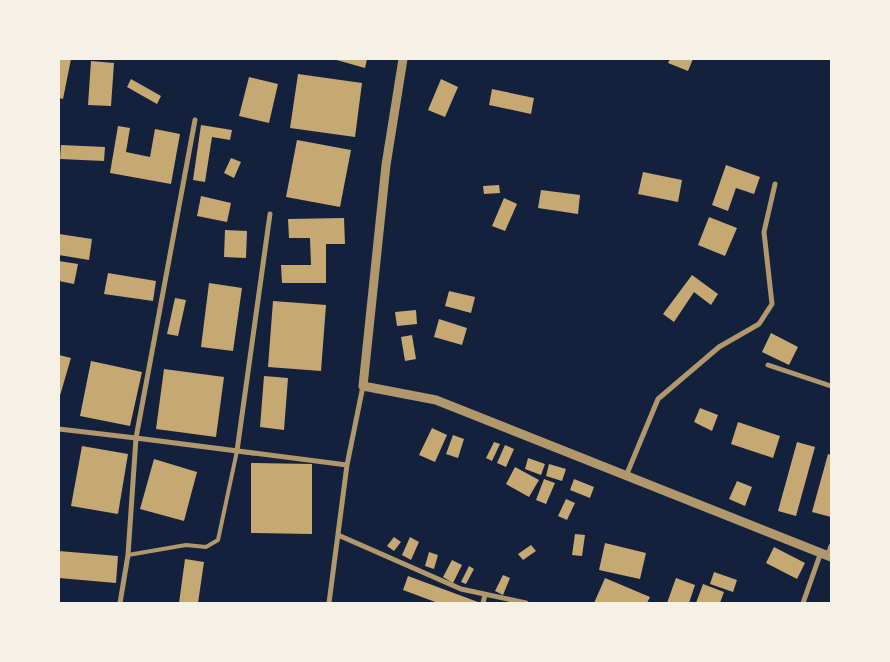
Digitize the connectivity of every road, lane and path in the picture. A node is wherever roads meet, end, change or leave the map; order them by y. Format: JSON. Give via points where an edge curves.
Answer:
{"nodes":[{"id":1,"x":403,"y":59,"type":"edge"},
{"id":2,"x":195,"y":120,"type":"dead end"},
{"id":3,"x":775,"y":184,"type":"dead end"},
{"id":4,"x":270,"y":214,"type":"dead end"},
{"id":5,"x":768,"y":365,"type":"dead end"},
{"id":6,"x":363,"y":386,"type":"junction"},
{"id":7,"x":831,"y":386,"type":"edge"},
{"id":8,"x":59,"y":429,"type":"edge"},
{"id":9,"x":136,"y":438,"type":"junction"},
{"id":10,"x":237,"y":451,"type":"junction"},
{"id":11,"x":347,"y":465,"type":"junction"},
{"id":12,"x":626,"y":476,"type":"junction"},
{"id":13,"x":338,"y":535,"type":"junction"},
{"id":14,"x":828,"y":553,"type":"edge"},
{"id":15,"x":128,"y":554,"type":"junction"},
{"id":16,"x":485,"y":595,"type":"junction"},
{"id":17,"x":120,"y":603,"type":"edge"},
{"id":18,"x":329,"y":603,"type":"edge"},
{"id":19,"x":483,"y":603,"type":"edge"},
{"id":20,"x":526,"y":603,"type":"edge"},
{"id":21,"x":803,"y":603,"type":"edge"}],
"edges":[{"from":1,"to":6,"type":"street","via":[[386,165]]},
{"from":2,"to":9,"type":"street"},
{"from":3,"to":12,"type":"street","via":[[764,232],[772,304],[759,324],[719,347],[658,398]]},
{"from":4,"to":10,"type":"street"},
{"from":5,"to":7,"type":"street"},
{"from":6,"to":11,"type":"street"},
{"from":6,"to":12,"type":"street","via":[[436,400]]},
{"from":8,"to":9,"type":"street"},
{"from":9,"to":10,"type":"street"},
{"from":9,"to":15,"type":"street"},
{"from":10,"to":11,"type":"street"},
{"from":10,"to":15,"type":"lane","via":[[218,540],[206,547],[186,545]]},
{"from":11,"to":13,"type":"street"},
{"from":12,"to":14,"type":"street"},
{"from":13,"to":16,"type":"street","via":[[461,589]]},
{"from":13,"to":18,"type":"street"},
{"from":14,"to":21,"type":"street"},
{"from":15,"to":17,"type":"street"},
{"from":16,"to":19,"type":"street"},
{"from":16,"to":20,"type":"street"}]}
